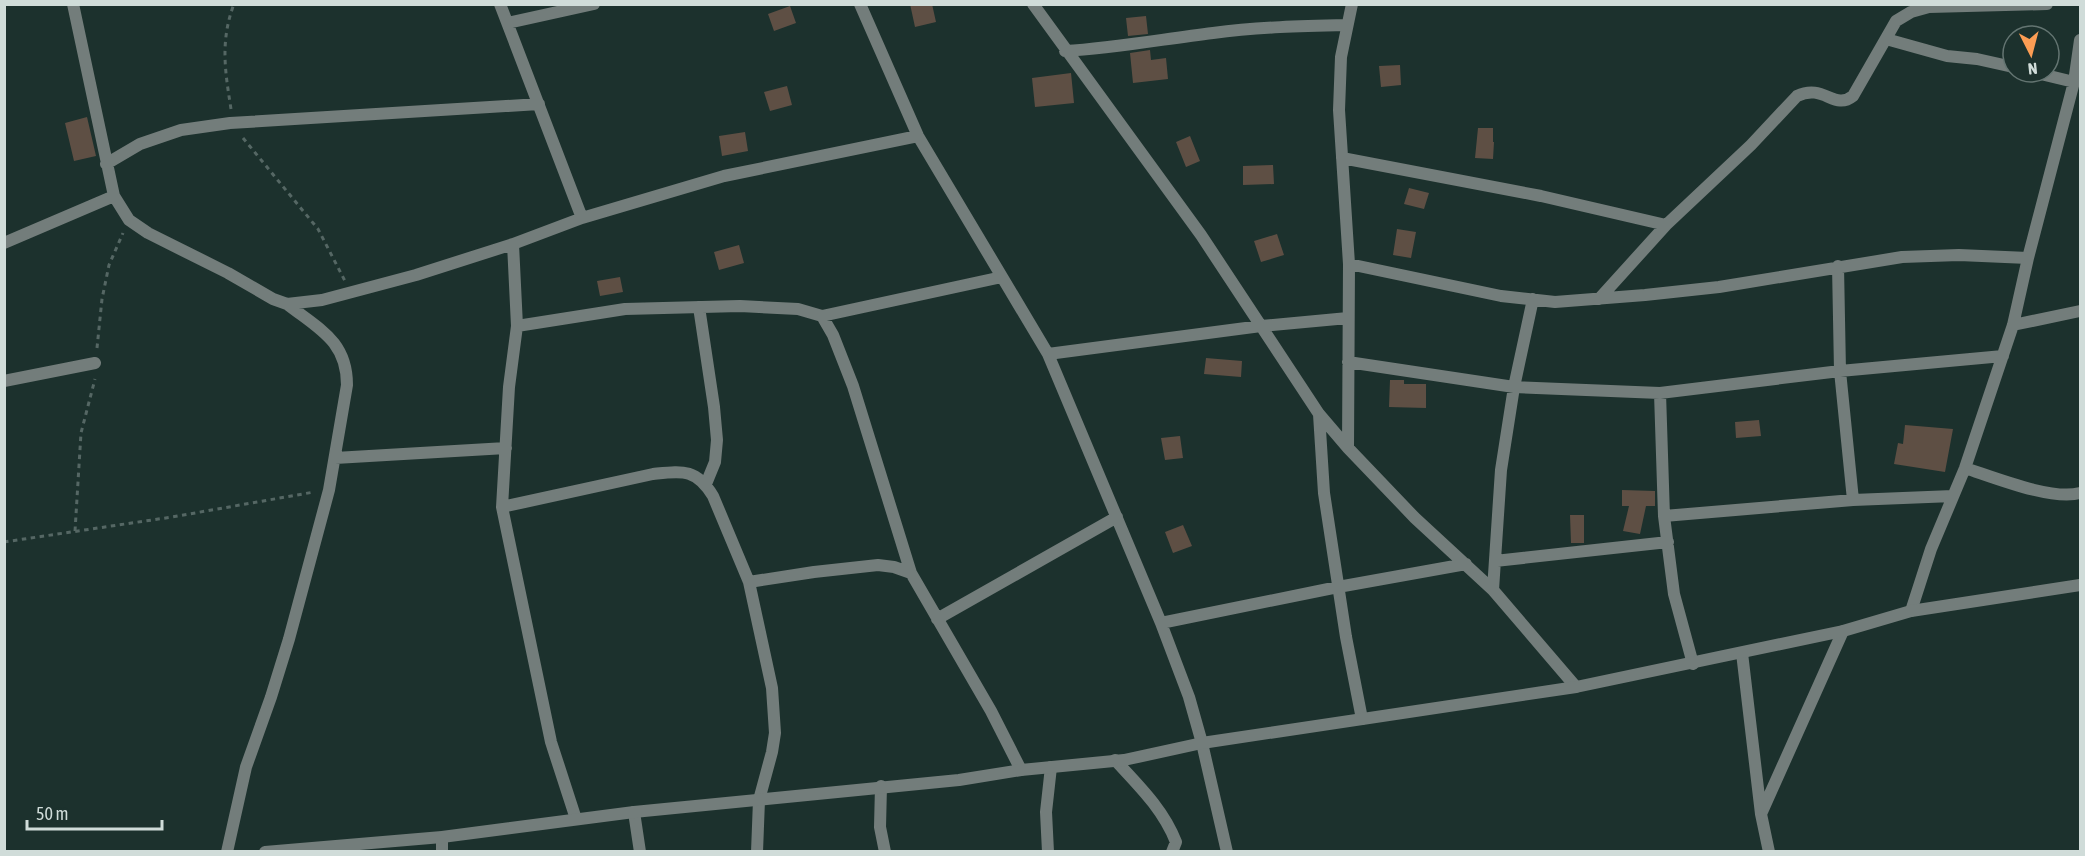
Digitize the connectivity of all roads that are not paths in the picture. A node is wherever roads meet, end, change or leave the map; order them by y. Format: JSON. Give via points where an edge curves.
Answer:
{"nodes":[{"id":1,"x":73,"y":4,"type":"edge"},
{"id":2,"x":500,"y":4,"type":"edge"},
{"id":3,"x":594,"y":4,"type":"edge"},
{"id":4,"x":860,"y":4,"type":"edge"},
{"id":5,"x":1033,"y":4,"type":"edge"},
{"id":6,"x":1352,"y":4,"type":"edge"},
{"id":7,"x":1902,"y":4,"type":"edge"},
{"id":8,"x":2047,"y":4,"type":"edge"},
{"id":9,"x":1896,"y":21,"type":"junction"},
{"id":10,"x":508,"y":23,"type":"junction"},
{"id":11,"x":1347,"y":25,"type":"junction"},
{"id":12,"x":1886,"y":39,"type":"junction"},
{"id":13,"x":2080,"y":40,"type":"edge"},
{"id":14,"x":1065,"y":51,"type":"junction"},
{"id":15,"x":2001,"y":65,"type":"edge"},
{"id":16,"x":2061,"y":79,"type":"edge"},
{"id":17,"x":2074,"y":82,"type":"junction"},
{"id":18,"x":539,"y":104,"type":"junction"},
{"id":19,"x":918,"y":136,"type":"junction"},
{"id":20,"x":1342,"y":158,"type":"junction"},
{"id":21,"x":106,"y":164,"type":"junction"},
{"id":22,"x":114,"y":196,"type":"junction"},
{"id":23,"x":582,"y":218,"type":"junction"},
{"id":24,"x":1666,"y":225,"type":"junction"},
{"id":25,"x":4,"y":243,"type":"edge"},
{"id":26,"x":513,"y":244,"type":"junction"},
{"id":27,"x":2028,"y":258,"type":"junction"},
{"id":28,"x":1349,"y":264,"type":"junction"},
{"id":29,"x":1838,"y":266,"type":"junction"},
{"id":30,"x":1002,"y":277,"type":"junction"},
{"id":31,"x":1533,"y":299,"type":"junction"},
{"id":32,"x":1599,"y":299,"type":"junction"},
{"id":33,"x":287,"y":304,"type":"junction"},
{"id":34,"x":699,"y":307,"type":"junction"},
{"id":35,"x":2080,"y":311,"type":"edge"},
{"id":36,"x":822,"y":316,"type":"junction"},
{"id":37,"x":1348,"y":318,"type":"junction"},
{"id":38,"x":2013,"y":325,"type":"junction"},
{"id":39,"x":517,"y":326,"type":"junction"},
{"id":40,"x":1262,"y":326,"type":"junction"},
{"id":41,"x":1048,"y":354,"type":"junction"},
{"id":42,"x":2003,"y":356,"type":"junction"},
{"id":43,"x":1348,"y":362,"type":"junction"},
{"id":44,"x":95,"y":363,"type":"dead end"},
{"id":45,"x":1840,"y":371,"type":"junction"},
{"id":46,"x":4,"y":381,"type":"edge"},
{"id":47,"x":1514,"y":387,"type":"junction"},
{"id":48,"x":1660,"y":393,"type":"junction"},
{"id":49,"x":1319,"y":414,"type":"junction"},
{"id":50,"x":506,"y":448,"type":"junction"},
{"id":51,"x":1348,"y":448,"type":"junction"},
{"id":52,"x":335,"y":458,"type":"junction"},
{"id":53,"x":1965,"y":468,"type":"junction"},
{"id":54,"x":706,"y":484,"type":"junction"},
{"id":55,"x":2080,"y":493,"type":"edge"},
{"id":56,"x":1953,"y":496,"type":"junction"},
{"id":57,"x":1853,"y":500,"type":"junction"},
{"id":58,"x":502,"y":507,"type":"junction"},
{"id":59,"x":1664,"y":516,"type":"junction"},
{"id":60,"x":1117,"y":517,"type":"junction"},
{"id":61,"x":1668,"y":543,"type":"junction"},
{"id":62,"x":1495,"y":561,"type":"junction"},
{"id":63,"x":1466,"y":564,"type":"junction"},
{"id":64,"x":911,"y":573,"type":"junction"},
{"id":65,"x":749,"y":582,"type":"junction"},
{"id":66,"x":2080,"y":585,"type":"edge"},
{"id":67,"x":1338,"y":587,"type":"junction"},
{"id":68,"x":1493,"y":590,"type":"junction"},
{"id":69,"x":1911,"y":611,"type":"junction"},
{"id":70,"x":937,"y":619,"type":"junction"},
{"id":71,"x":1161,"y":623,"type":"junction"},
{"id":72,"x":1843,"y":631,"type":"junction"},
{"id":73,"x":1742,"y":653,"type":"junction"},
{"id":74,"x":1693,"y":664,"type":"junction"},
{"id":75,"x":1576,"y":687,"type":"junction"},
{"id":76,"x":1362,"y":719,"type":"junction"},
{"id":77,"x":1202,"y":743,"type":"junction"},
{"id":78,"x":1115,"y":760,"type":"junction"},
{"id":79,"x":1051,"y":767,"type":"junction"},
{"id":80,"x":1021,"y":770,"type":"junction"},
{"id":81,"x":881,"y":786,"type":"junction"},
{"id":82,"x":759,"y":800,"type":"junction"},
{"id":83,"x":634,"y":812,"type":"junction"},
{"id":84,"x":1761,"y":814,"type":"junction"},
{"id":85,"x":576,"y":819,"type":"junction"},
{"id":86,"x":442,"y":837,"type":"junction"},
{"id":87,"x":227,"y":852,"type":"edge"},
{"id":88,"x":265,"y":852,"type":"edge"},
{"id":89,"x":442,"y":852,"type":"edge"},
{"id":90,"x":640,"y":852,"type":"edge"},
{"id":91,"x":757,"y":852,"type":"edge"},
{"id":92,"x":885,"y":852,"type":"edge"},
{"id":93,"x":1048,"y":852,"type":"edge"},
{"id":94,"x":1172,"y":852,"type":"edge"},
{"id":95,"x":1227,"y":852,"type":"edge"},
{"id":96,"x":1769,"y":852,"type":"edge"}],
"edges":[{"from":1,"to":21,"type":"street"},
{"from":2,"to":10,"type":"street"},
{"from":3,"to":10,"type":"street"},
{"from":4,"to":19,"type":"street"},
{"from":5,"to":14,"type":"street"},
{"from":6,"to":11,"type":"street"},
{"from":7,"to":9,"type":"street"},
{"from":8,"to":9,"type":"street","via":[[1929,7]]},
{"from":9,"to":12,"type":"street"},
{"from":10,"to":18,"type":"street"},
{"from":11,"to":14,"type":"street","via":[[1214,33]]},
{"from":11,"to":20,"type":"street","via":[[1339,110]]},
{"from":12,"to":15,"type":"street","via":[[1922,51]]},
{"from":12,"to":24,"type":"street","via":[[1853,96],[1839,101],[1816,91],[1797,96]]},
{"from":13,"to":17,"type":"street"},
{"from":14,"to":40,"type":"street","via":[[1201,235]]},
{"from":16,"to":17,"type":"street"},
{"from":17,"to":27,"type":"street"},
{"from":18,"to":21,"type":"street","via":[[232,123],[182,130],[140,144]]},
{"from":18,"to":23,"type":"street"},
{"from":19,"to":23,"type":"street","via":[[724,176]]},
{"from":19,"to":30,"type":"street"},
{"from":20,"to":24,"type":"street","via":[[1541,196]]},
{"from":20,"to":28,"type":"street"},
{"from":21,"to":22,"type":"street"},
{"from":22,"to":25,"type":"street"},
{"from":22,"to":33,"type":"street","via":[[129,220],[148,233]]},
{"from":23,"to":26,"type":"street"},
{"from":24,"to":32,"type":"street"},
{"from":26,"to":33,"type":"street","via":[[322,300]]},
{"from":26,"to":39,"type":"street"},
{"from":27,"to":29,"type":"street","via":[[1902,257]]},
{"from":27,"to":38,"type":"street"},
{"from":28,"to":31,"type":"street"},
{"from":28,"to":37,"type":"street"},
{"from":29,"to":32,"type":"street","via":[[1719,286]]},
{"from":29,"to":45,"type":"street"},
{"from":30,"to":36,"type":"street"},
{"from":30,"to":41,"type":"street"},
{"from":31,"to":32,"type":"street"},
{"from":31,"to":47,"type":"street"},
{"from":33,"to":52,"type":"street","via":[[328,337],[342,354],[347,368]]},
{"from":34,"to":36,"type":"street","via":[[798,309]]},
{"from":34,"to":39,"type":"street","via":[[625,309]]},
{"from":34,"to":54,"type":"street","via":[[717,440],[715,462]]},
{"from":35,"to":38,"type":"street"},
{"from":36,"to":64,"type":"street","via":[[853,386]]},
{"from":37,"to":40,"type":"street"},
{"from":37,"to":43,"type":"street"},
{"from":38,"to":42,"type":"street"},
{"from":39,"to":50,"type":"street"},
{"from":40,"to":41,"type":"street"},
{"from":40,"to":49,"type":"street"},
{"from":41,"to":60,"type":"street"},
{"from":42,"to":45,"type":"street"},
{"from":42,"to":53,"type":"street"},
{"from":43,"to":47,"type":"street"},
{"from":43,"to":51,"type":"street"},
{"from":44,"to":46,"type":"street"},
{"from":45,"to":48,"type":"street"},
{"from":45,"to":57,"type":"street"},
{"from":47,"to":48,"type":"street"},
{"from":47,"to":62,"type":"street","via":[[1501,470]]},
{"from":48,"to":59,"type":"street"},
{"from":49,"to":51,"type":"street"},
{"from":49,"to":67,"type":"street","via":[[1324,493]]},
{"from":50,"to":52,"type":"street"},
{"from":50,"to":58,"type":"street"},
{"from":51,"to":63,"type":"street"},
{"from":52,"to":87,"type":"street","via":[[286,649],[246,767]]},
{"from":53,"to":55,"type":"street","via":[[2031,488]]},
{"from":53,"to":56,"type":"street"},
{"from":54,"to":58,"type":"street","via":[[694,474],[652,474]]},
{"from":54,"to":65,"type":"street"},
{"from":56,"to":57,"type":"street"},
{"from":56,"to":69,"type":"street"},
{"from":57,"to":59,"type":"street"},
{"from":58,"to":85,"type":"street","via":[[551,742]]},
{"from":59,"to":61,"type":"street"},
{"from":60,"to":70,"type":"street"},
{"from":60,"to":71,"type":"street"},
{"from":61,"to":62,"type":"street"},
{"from":61,"to":74,"type":"street","via":[[1674,594]]},
{"from":62,"to":68,"type":"street"},
{"from":63,"to":67,"type":"street"},
{"from":63,"to":68,"type":"street"},
{"from":64,"to":65,"type":"street","via":[[878,565]]},
{"from":64,"to":70,"type":"street"},
{"from":65,"to":82,"type":"street","via":[[768,665],[774,719],[772,752]]},
{"from":66,"to":69,"type":"street"},
{"from":67,"to":71,"type":"street"},
{"from":67,"to":76,"type":"street"},
{"from":68,"to":75,"type":"street"},
{"from":69,"to":72,"type":"street"},
{"from":70,"to":80,"type":"street"},
{"from":71,"to":77,"type":"street"},
{"from":72,"to":73,"type":"street"},
{"from":72,"to":84,"type":"street"},
{"from":73,"to":74,"type":"street"},
{"from":73,"to":84,"type":"street"},
{"from":74,"to":75,"type":"street"},
{"from":75,"to":76,"type":"street"},
{"from":76,"to":77,"type":"street"},
{"from":77,"to":78,"type":"street"},
{"from":77,"to":95,"type":"street"},
{"from":78,"to":79,"type":"street"},
{"from":78,"to":94,"type":"street","via":[[1153,800],[1171,829],[1176,842]]},
{"from":79,"to":80,"type":"street"},
{"from":79,"to":93,"type":"street","via":[[1046,812]]},
{"from":80,"to":81,"type":"street"},
{"from":81,"to":82,"type":"street"},
{"from":81,"to":92,"type":"street","via":[[880,827]]},
{"from":82,"to":83,"type":"street"},
{"from":82,"to":91,"type":"street"},
{"from":83,"to":85,"type":"street"},
{"from":83,"to":90,"type":"street"},
{"from":84,"to":96,"type":"street"},
{"from":85,"to":86,"type":"street"},
{"from":86,"to":88,"type":"street"},
{"from":86,"to":89,"type":"street"}]}
